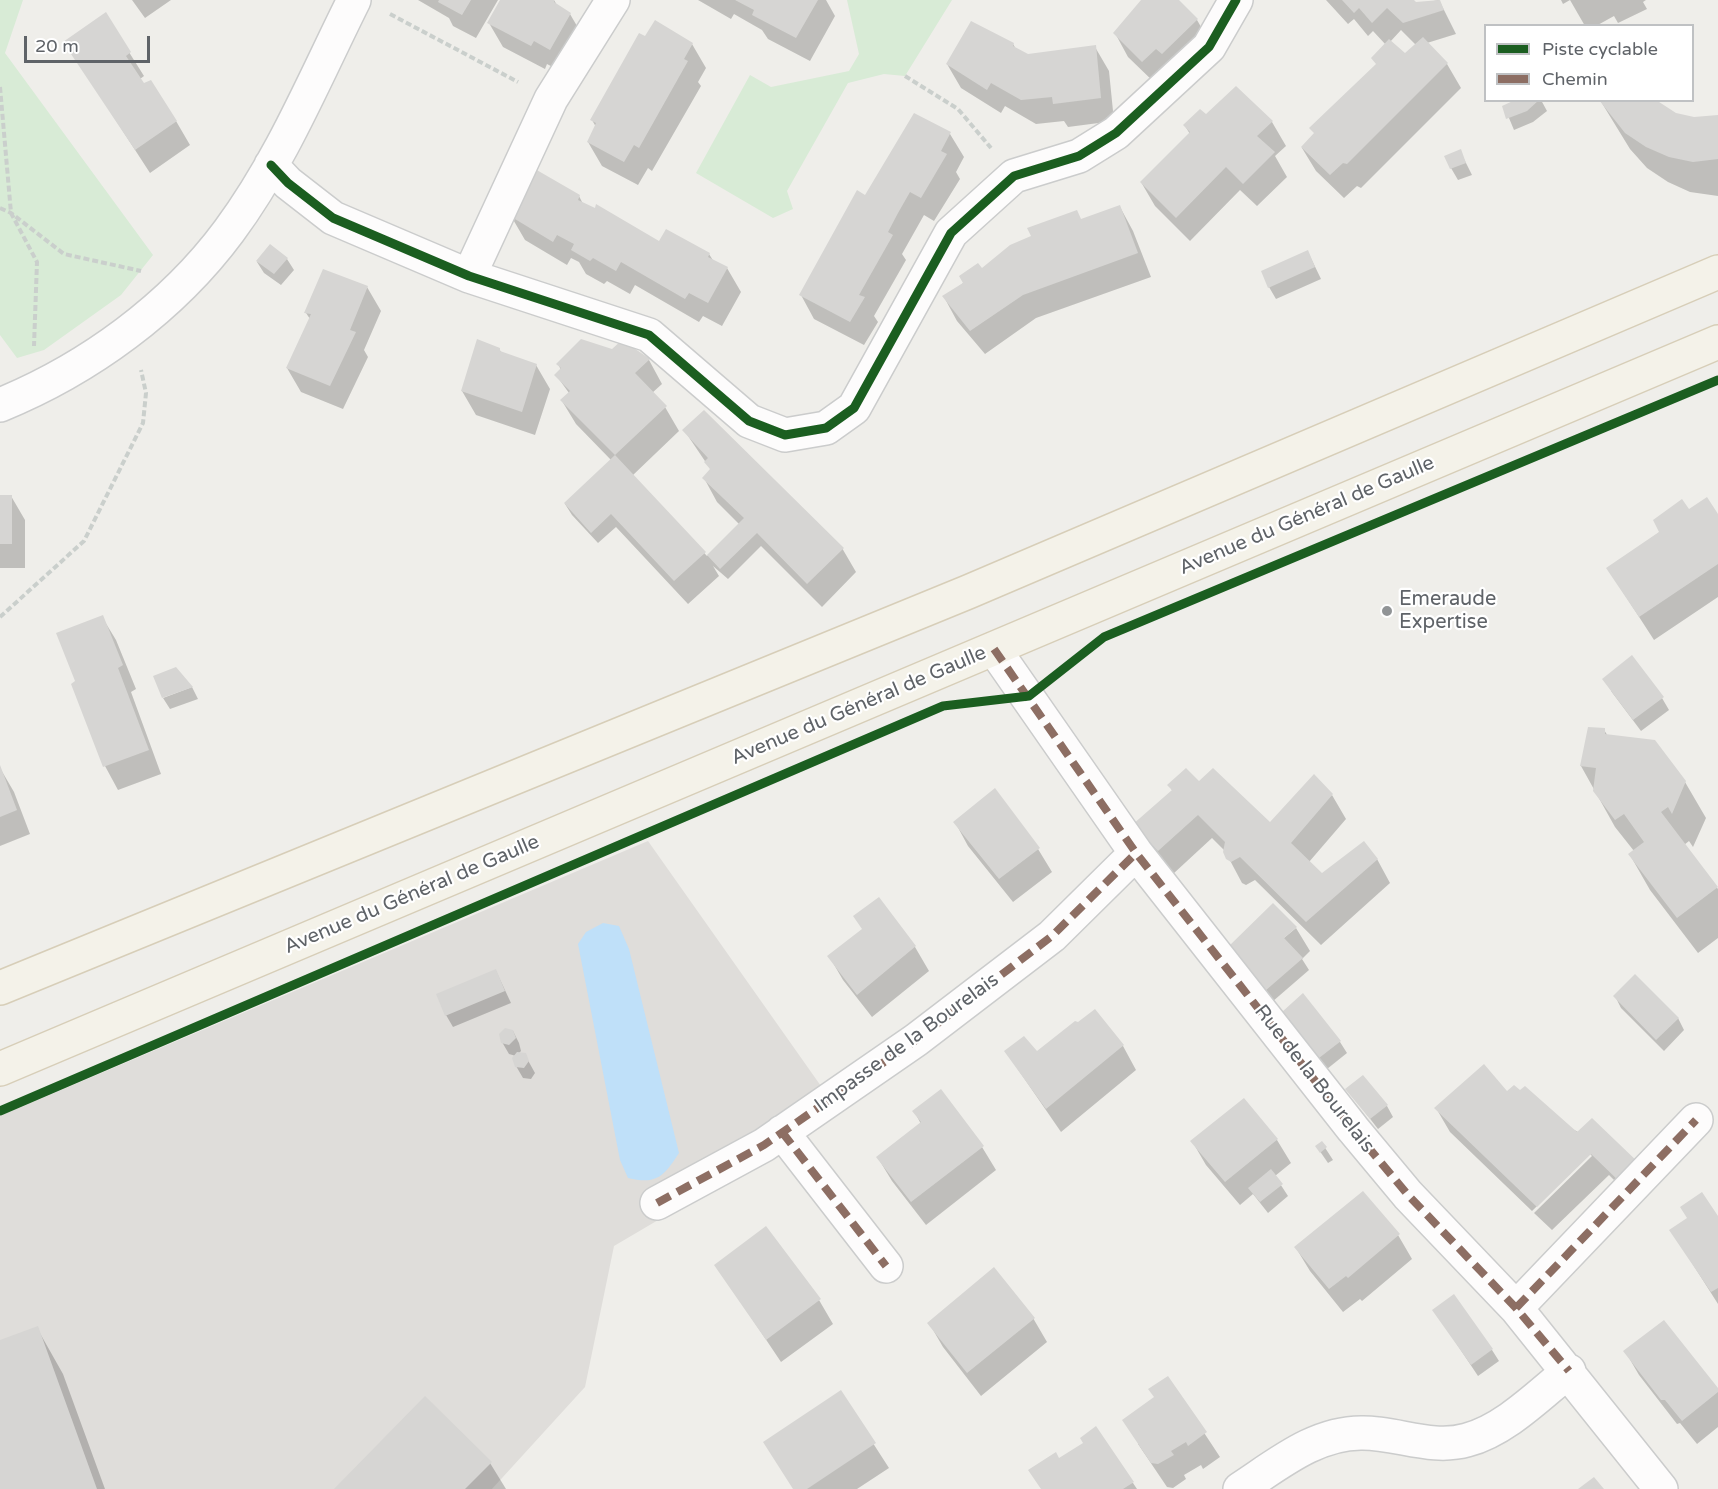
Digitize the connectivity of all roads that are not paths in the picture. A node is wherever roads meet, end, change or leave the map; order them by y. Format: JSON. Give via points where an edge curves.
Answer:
{"nodes":[{"id":1,"x":613,"y":0,"type":"edge"},
{"id":2,"x":1236,"y":0,"type":"edge"},
{"id":3,"x":369,"y":5,"type":"edge"},
{"id":4,"x":271,"y":165,"type":"junction"},
{"id":5,"x":1718,"y":272,"type":"edge"},
{"id":6,"x":469,"y":276,"type":"junction"},
{"id":7,"x":1718,"y":342,"type":"edge"},
{"id":8,"x":0,"y":405,"type":"edge"},
{"id":9,"x":994,"y":649,"type":"junction"},
{"id":10,"x":1136,"y":853,"type":"junction"},
{"id":11,"x":0,"y":988,"type":"edge"},
{"id":12,"x":0,"y":1069,"type":"edge"},
{"id":13,"x":1696,"y":1120,"type":"dead end"},
{"id":14,"x":782,"y":1132,"type":"junction"},
{"id":15,"x":657,"y":1203,"type":"dead end"},
{"id":16,"x":886,"y":1266,"type":"dead end"},
{"id":17,"x":1516,"y":1308,"type":"junction"},
{"id":18,"x":1569,"y":1371,"type":"junction"},
{"id":19,"x":1240,"y":1489,"type":"edge"},
{"id":20,"x":1661,"y":1489,"type":"edge"}],
"edges":[{"from":1,"to":6,"type":"street","via":[[551,99]]},
{"from":2,"to":6,"type":"street","via":[[1209,47],[1116,133],[1079,156],[1014,176],[951,233],[854,408],[826,428],[785,435],[749,421],[649,335]]},
{"from":3,"to":4,"type":"street"},
{"from":4,"to":6,"type":"street","via":[[333,218]]},
{"from":4,"to":8,"type":"street","via":[[229,231],[187,282],[123,336],[33,392]]},
{"from":5,"to":11,"type":"main road","via":[[968,592]]},
{"from":7,"to":9,"type":"main road","name":"Avenue du Général de Gaulle"},
{"from":9,"to":10,"type":"street","name":"Rue de la Bourelais"},
{"from":9,"to":12,"type":"main road","name":"Avenue du Général de Gaulle"},
{"from":10,"to":14,"type":"street","name":"Impasse de la Bourelais","via":[[1052,936],[916,1040]]},
{"from":10,"to":17,"type":"street","name":"Rue de la Bourelais","via":[[1408,1195]]},
{"from":13,"to":17,"type":"street"},
{"from":14,"to":15,"type":"street","name":"Impasse de la Bourelais"},
{"from":14,"to":16,"type":"street"},
{"from":17,"to":18,"type":"street","name":"Rue de la Bourelais"},
{"from":18,"to":19,"type":"street","via":[[1498,1426],[1468,1440],[1438,1444],[1364,1433],[1338,1434],[1309,1445]]},
{"from":18,"to":20,"type":"street","name":"Rue de la Bourelais"}]}
